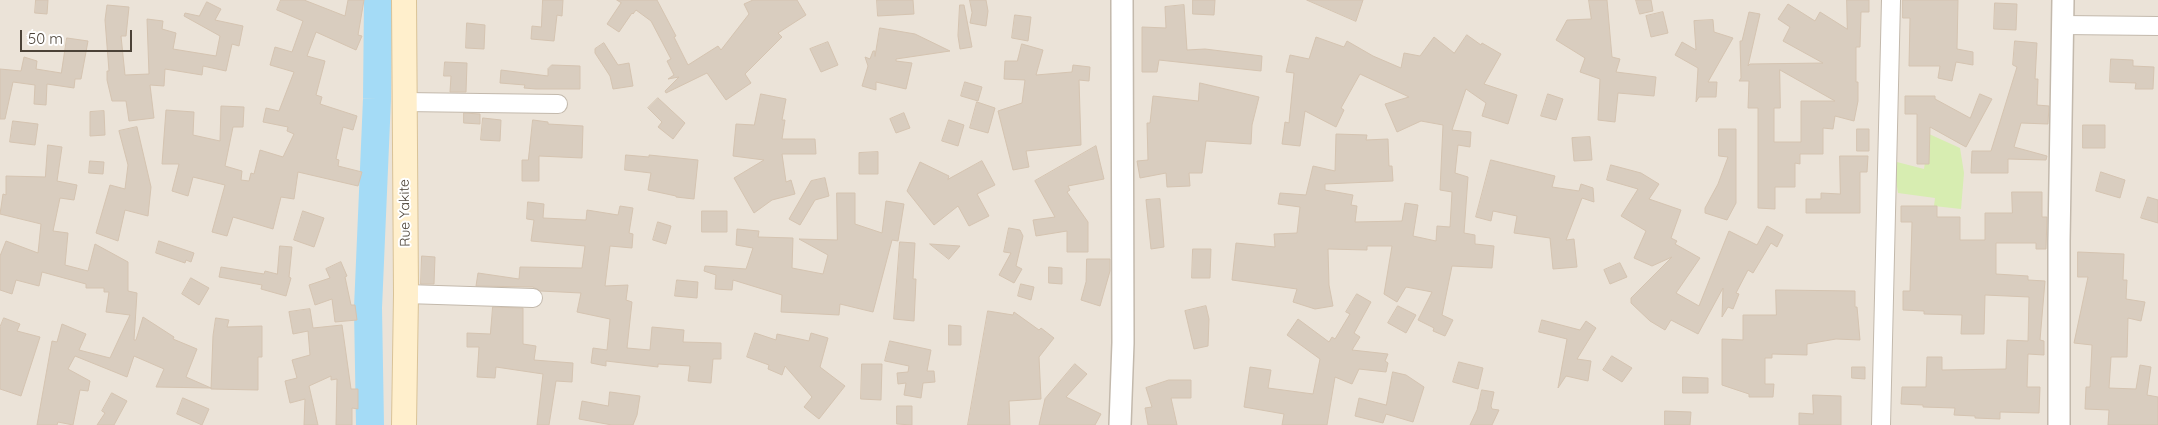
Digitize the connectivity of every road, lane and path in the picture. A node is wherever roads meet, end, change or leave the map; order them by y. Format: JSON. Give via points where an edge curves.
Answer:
{"nodes":[{"id":1,"x":404,"y":0,"type":"edge"},
{"id":2,"x":1122,"y":0,"type":"edge"},
{"id":3,"x":1891,"y":0,"type":"edge"},
{"id":4,"x":2064,"y":0,"type":"edge"},
{"id":5,"x":2063,"y":25,"type":"junction"},
{"id":6,"x":2158,"y":26,"type":"edge"},
{"id":7,"x":404,"y":102,"type":"junction"},
{"id":8,"x":558,"y":104,"type":"dead end"},
{"id":9,"x":406,"y":294,"type":"junction"},
{"id":10,"x":534,"y":298,"type":"dead end"},
{"id":11,"x":404,"y":425,"type":"edge"},
{"id":12,"x":1120,"y":425,"type":"edge"},
{"id":13,"x":1881,"y":425,"type":"edge"},
{"id":14,"x":2059,"y":425,"type":"edge"}],
"edges":[{"from":1,"to":7,"type":"main road","name":"Rue Yakite"},
{"from":2,"to":12,"type":"street","via":[[1123,343]]},
{"from":3,"to":13,"type":"street"},
{"from":4,"to":5,"type":"street"},
{"from":5,"to":6,"type":"street"},
{"from":5,"to":14,"type":"street"},
{"from":7,"to":8,"type":"street"},
{"from":7,"to":9,"type":"main road","name":"Rue Yakite"},
{"from":9,"to":10,"type":"street"},
{"from":9,"to":11,"type":"main road","name":"Rue Yakite"}]}
